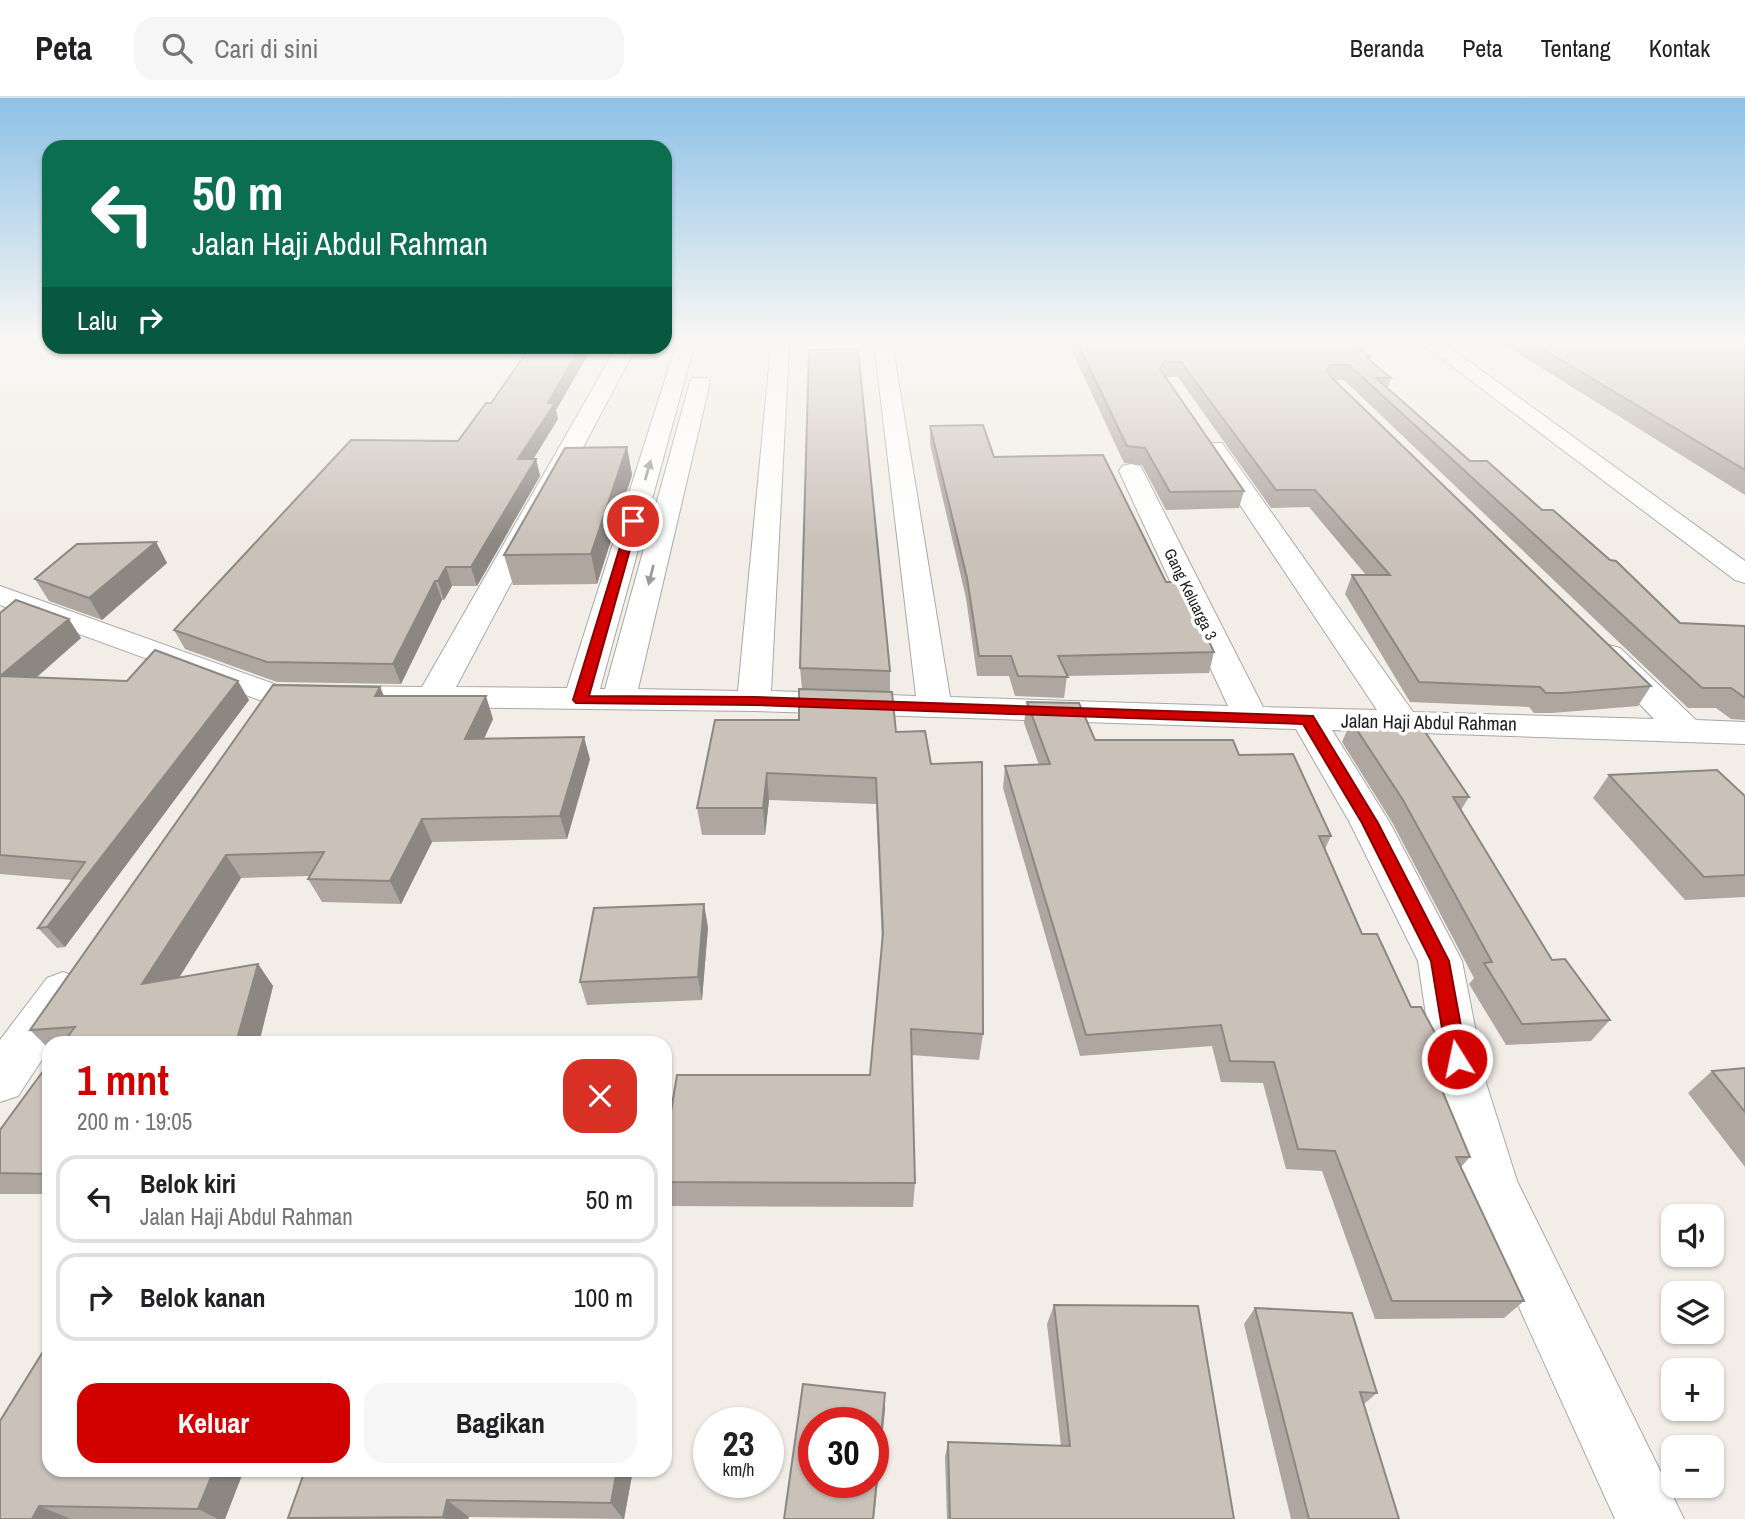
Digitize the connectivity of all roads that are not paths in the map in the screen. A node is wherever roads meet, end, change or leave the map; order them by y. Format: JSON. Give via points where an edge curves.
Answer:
{"nodes":[{"id":1,"x":593,"y":408,"type":"edge"},
{"id":2,"x":666,"y":408,"type":"edge"},
{"id":3,"x":693,"y":408,"type":"edge"},
{"id":4,"x":775,"y":408,"type":"edge"},
{"id":5,"x":892,"y":408,"type":"edge"},
{"id":6,"x":1519,"y":408,"type":"edge"},
{"id":7,"x":1200,"y":428,"type":"edge"},
{"id":8,"x":1132,"y":471,"type":"edge"},
{"id":9,"x":1745,"y":575,"type":"edge"},
{"id":10,"x":0,"y":595,"type":"edge"},
{"id":11,"x":1588,"y":634,"type":"edge"},
{"id":12,"x":273,"y":695,"type":"junction"},
{"id":13,"x":435,"y":696,"type":"junction"},
{"id":14,"x":619,"y":699,"type":"junction"},
{"id":15,"x":580,"y":700,"type":"junction"},
{"id":16,"x":754,"y":701,"type":"junction"},
{"id":17,"x":934,"y":706,"type":"junction"},
{"id":18,"x":1251,"y":717,"type":"junction"},
{"id":19,"x":1308,"y":719,"type":"junction"},
{"id":20,"x":1401,"y":720,"type":"junction"},
{"id":21,"x":248,"y":729,"type":"edge"},
{"id":22,"x":1685,"y":730,"type":"junction"},
{"id":23,"x":1745,"y":733,"type":"edge"},
{"id":24,"x":88,"y":956,"type":"edge"},
{"id":25,"x":0,"y":1080,"type":"edge"},
{"id":26,"x":1650,"y":1519,"type":"edge"}],
"edges":[{"from":1,"to":13,"type":"street"},
{"from":15,"to":2,"type":"street","one_way":true},
{"from":3,"to":14,"type":"street","one_way":true},
{"from":4,"to":16,"type":"street"},
{"from":5,"to":17,"type":"street"},
{"from":6,"to":9,"type":"street"},
{"from":7,"to":20,"type":"street"},
{"from":8,"to":18,"type":"street","name":"Gang Keluarga 3"},
{"from":10,"to":12,"type":"street","name":"Jalan Haji Abdul Rahman"},
{"from":11,"to":22,"type":"street"},
{"from":12,"to":13,"type":"street","name":"Jalan Haji Abdul Rahman"},
{"from":12,"to":21,"type":"street"},
{"from":13,"to":15,"type":"street","name":"Jalan Haji Abdul Rahman"},
{"from":14,"to":15,"type":"street","name":"Jalan Haji Abdul Rahman"},
{"from":14,"to":16,"type":"street","name":"Jalan Haji Abdul Rahman"},
{"from":16,"to":17,"type":"street","name":"Jalan Haji Abdul Rahman"},
{"from":17,"to":18,"type":"street","name":"Jalan Haji Abdul Rahman"},
{"from":18,"to":19,"type":"street","name":"Jalan Haji Abdul Rahman"},
{"from":19,"to":20,"type":"street","name":"Jalan Haji Abdul Rahman"},
{"from":19,"to":26,"type":"street","via":[[1370,823],[1440,961],[1461,1083],[1492,1188]]},
{"from":20,"to":22,"type":"street","name":"Jalan Haji Abdul Rahman"},
{"from":22,"to":23,"type":"street","name":"Jalan Haji Abdul Rahman"},
{"from":24,"to":25,"type":"street"}]}
